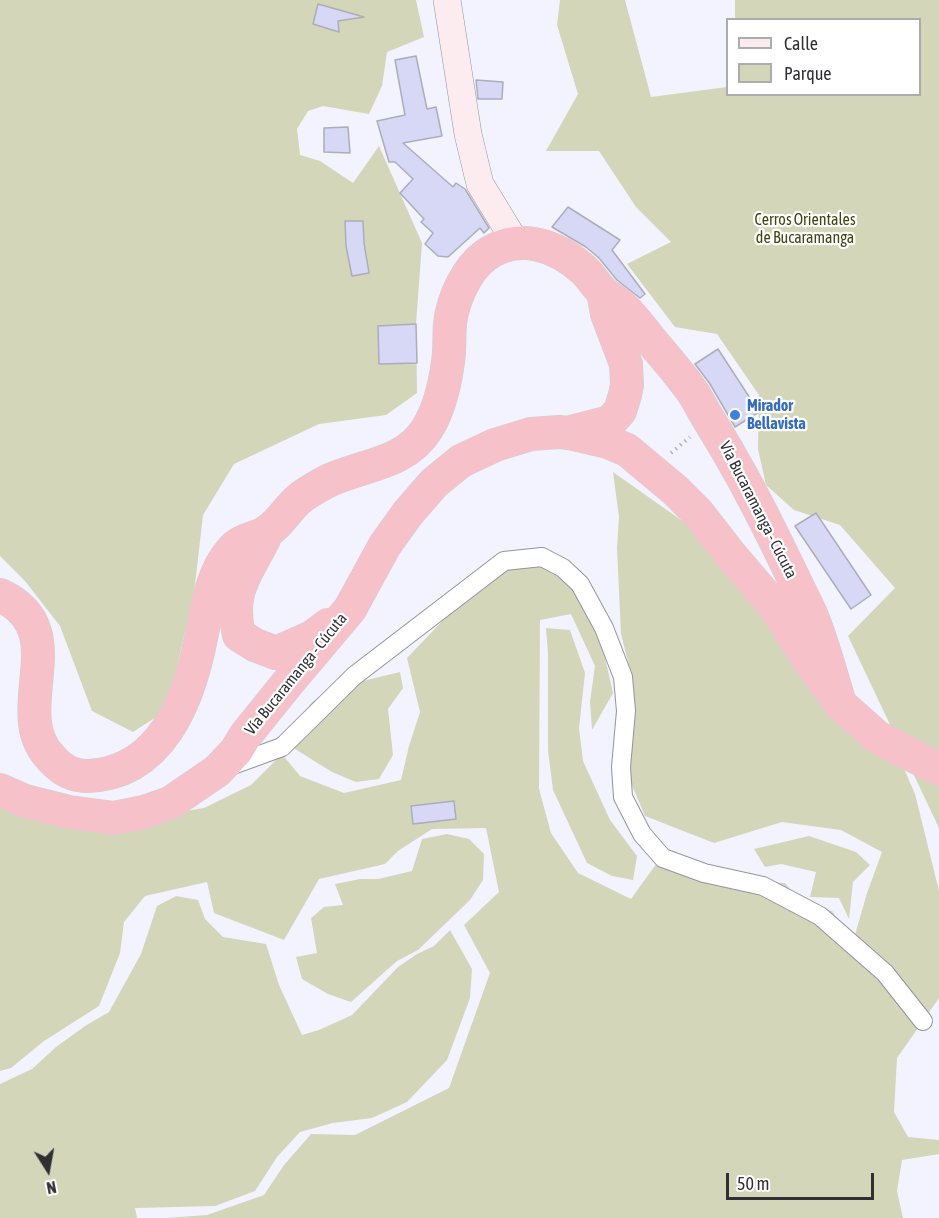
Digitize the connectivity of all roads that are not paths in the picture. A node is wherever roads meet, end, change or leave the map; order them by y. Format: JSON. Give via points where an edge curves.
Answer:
{"nodes":[{"id":1,"x":447,"y":0,"type":"edge"},
{"id":2,"x":516,"y":243,"type":"junction"},
{"id":3,"x":603,"y":292,"type":"junction"},
{"id":4,"x":569,"y":433,"type":"junction"},
{"id":5,"x":267,"y":532,"type":"junction"},
{"id":6,"x":0,"y":595,"type":"edge"},
{"id":7,"x":350,"y":609,"type":"junction"},
{"id":8,"x":840,"y":704,"type":"junction"},
{"id":9,"x":939,"y":769,"type":"edge"},
{"id":10,"x":217,"y":771,"type":"junction"},
{"id":11,"x":0,"y":790,"type":"edge"},
{"id":12,"x":923,"y":1021,"type":"dead end"}],
"edges":[{"from":1,"to":2,"type":"street","via":[[480,184]]},
{"from":2,"to":3,"type":"highway","name":"Vía Bucaramanga - Cúcuta","via":[[545,246],[563,253]]},
{"from":2,"to":5,"type":"highway","name":"Vía Bucaramanga - Cúcuta","via":[[503,245],[482,257],[460,290],[451,319],[442,392],[429,426],[417,444],[397,456],[326,482],[300,498]]},
{"from":3,"to":4,"type":"highway","via":[[626,364],[625,395],[620,411],[610,422]]},
{"from":3,"to":8,"type":"highway","name":"Vía Bucaramanga - Cúcuta","via":[[621,305],[690,388],[724,443],[812,617]]},
{"from":4,"to":7,"type":"highway","name":"Vía Bucaramanga - Cúcuta","via":[[531,434],[462,461],[408,513],[385,545]]},
{"from":4,"to":8,"type":"highway","name":"Vía Bucaramanga - Cúcuta","via":[[627,450],[698,513],[775,607]]},
{"from":5,"to":6,"type":"highway","name":"Vía Bucaramanga - Cúcuta","via":[[233,548],[221,568],[208,603],[191,678],[174,721],[154,748],[118,772],[83,776],[63,771],[46,754],[38,741],[34,700],[40,652],[35,628],[22,609]]},
{"from":5,"to":7,"type":"highway","via":[[242,577],[235,619],[239,635],[276,652],[312,637]]},
{"from":7,"to":10,"type":"highway","name":"Vía Bucaramanga - Cúcuta"},
{"from":8,"to":9,"type":"highway","via":[[877,737]]},
{"from":10,"to":11,"type":"highway","name":"Vía Bucaramanga - Cúcuta","via":[[170,803],[114,818],[69,812]]},
{"from":10,"to":12,"type":"street","via":[[282,747],[354,676],[504,561],[542,557],[563,568],[580,584],[604,628],[622,677],[626,711],[622,797],[642,834],[663,858],[704,873],[763,886],[820,916],[885,973]]}]}
